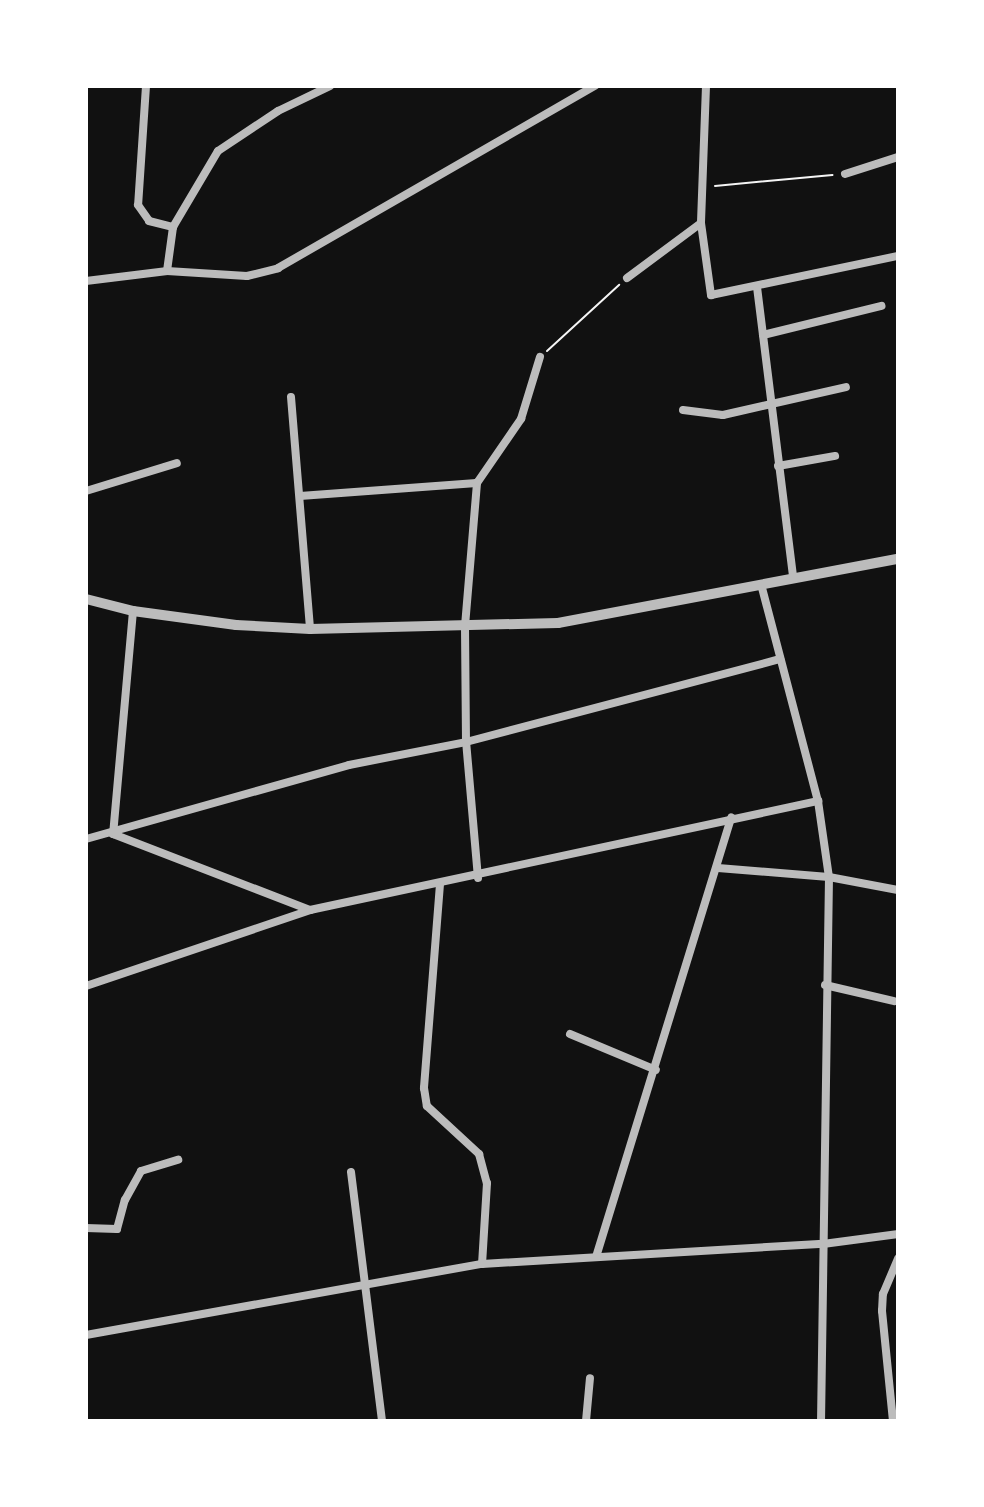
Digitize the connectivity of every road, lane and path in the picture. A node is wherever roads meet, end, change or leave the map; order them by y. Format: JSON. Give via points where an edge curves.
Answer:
{"nodes":[{"id":1,"x":146,"y":86,"type":"edge"},
{"id":2,"x":330,"y":86,"type":"edge"},
{"id":3,"x":595,"y":86,"type":"edge"},
{"id":4,"x":706,"y":86,"type":"edge"},
{"id":5,"x":898,"y":157,"type":"edge"},
{"id":6,"x":845,"y":174,"type":"joint"},
{"id":7,"x":701,"y":186,"type":"junction"},
{"id":8,"x":701,"y":223,"type":"junction"},
{"id":9,"x":173,"y":227,"type":"junction"},
{"id":10,"x":898,"y":256,"type":"edge"},
{"id":11,"x":167,"y":271,"type":"junction"},
{"id":12,"x":627,"y":278,"type":"joint"},
{"id":13,"x":86,"y":281,"type":"edge"},
{"id":14,"x":757,"y":287,"type":"junction"},
{"id":15,"x":881,"y":306,"type":"dead end"},
{"id":16,"x":763,"y":335,"type":"junction"},
{"id":17,"x":540,"y":357,"type":"joint"},
{"id":18,"x":846,"y":387,"type":"dead end"},
{"id":19,"x":291,"y":397,"type":"dead end"},
{"id":20,"x":770,"y":405,"type":"junction"},
{"id":21,"x":683,"y":410,"type":"dead end"},
{"id":22,"x":835,"y":456,"type":"dead end"},
{"id":23,"x":177,"y":463,"type":"dead end"},
{"id":24,"x":778,"y":466,"type":"junction"},
{"id":25,"x":477,"y":483,"type":"junction"},
{"id":26,"x":86,"y":491,"type":"edge"},
{"id":27,"x":300,"y":496,"type":"junction"},
{"id":28,"x":898,"y":559,"type":"edge"},
{"id":29,"x":793,"y":578,"type":"junction"},
{"id":30,"x":761,"y":584,"type":"junction"},
{"id":31,"x":86,"y":599,"type":"edge"},
{"id":32,"x":133,"y":611,"type":"junction"},
{"id":33,"x":465,"y":626,"type":"junction"},
{"id":34,"x":310,"y":629,"type":"junction"},
{"id":35,"x":780,"y":659,"type":"junction"},
{"id":36,"x":466,"y":742,"type":"junction"},
{"id":37,"x":818,"y":801,"type":"junction"},
{"id":38,"x":731,"y":817,"type":"junction"},
{"id":39,"x":113,"y":834,"type":"junction"},
{"id":40,"x":86,"y":839,"type":"edge"},
{"id":41,"x":718,"y":868,"type":"junction"},
{"id":42,"x":829,"y":877,"type":"junction"},
{"id":43,"x":478,"y":878,"type":"junction"},
{"id":44,"x":440,"y":884,"type":"junction"},
{"id":45,"x":898,"y":890,"type":"edge"},
{"id":46,"x":310,"y":910,"type":"junction"},
{"id":47,"x":825,"y":985,"type":"junction"},
{"id":48,"x":86,"y":986,"type":"edge"},
{"id":49,"x":894,"y":1001,"type":"dead end"},
{"id":50,"x":570,"y":1034,"type":"dead end"},
{"id":51,"x":656,"y":1070,"type":"junction"},
{"id":52,"x":178,"y":1160,"type":"dead end"},
{"id":53,"x":351,"y":1172,"type":"dead end"},
{"id":54,"x":86,"y":1228,"type":"edge"},
{"id":55,"x":898,"y":1234,"type":"edge"},
{"id":56,"x":823,"y":1244,"type":"junction"},
{"id":57,"x":596,"y":1257,"type":"junction"},
{"id":58,"x":898,"y":1258,"type":"edge"},
{"id":59,"x":482,"y":1264,"type":"junction"},
{"id":60,"x":894,"y":1279,"type":"edge"},
{"id":61,"x":367,"y":1286,"type":"junction"},
{"id":62,"x":86,"y":1335,"type":"edge"},
{"id":63,"x":590,"y":1378,"type":"dead end"},
{"id":64,"x":382,"y":1421,"type":"edge"},
{"id":65,"x":586,"y":1421,"type":"edge"},
{"id":66,"x":821,"y":1421,"type":"edge"},
{"id":67,"x":893,"y":1421,"type":"edge"}],
"edges":[{"from":1,"to":9,"type":"street","via":[[138,205],[149,221]]},
{"from":2,"to":9,"type":"street","via":[[278,111],[218,151]]},
{"from":3,"to":11,"type":"street","via":[[278,268],[247,276]]},
{"from":4,"to":7,"type":"street"},
{"from":5,"to":6,"type":"street"},
{"from":6,"to":7,"type":"path"},
{"from":7,"to":8,"type":"street"},
{"from":8,"to":12,"type":"street"},
{"from":8,"to":14,"type":"street","via":[[711,295]]},
{"from":9,"to":11,"type":"street"},
{"from":10,"to":14,"type":"street"},
{"from":11,"to":13,"type":"street"},
{"from":12,"to":17,"type":"path"},
{"from":14,"to":16,"type":"street"},
{"from":15,"to":16,"type":"street"},
{"from":16,"to":20,"type":"street"},
{"from":17,"to":25,"type":"street","via":[[521,419]]},
{"from":18,"to":20,"type":"street"},
{"from":19,"to":27,"type":"street"},
{"from":20,"to":21,"type":"street","via":[[723,415]]},
{"from":20,"to":24,"type":"street"},
{"from":22,"to":24,"type":"street"},
{"from":23,"to":26,"type":"street"},
{"from":24,"to":29,"type":"street"},
{"from":25,"to":27,"type":"street"},
{"from":25,"to":33,"type":"street"},
{"from":27,"to":34,"type":"street"},
{"from":28,"to":29,"type":"street"},
{"from":29,"to":30,"type":"street"},
{"from":30,"to":33,"type":"street","via":[[558,623]]},
{"from":30,"to":35,"type":"street"},
{"from":31,"to":32,"type":"street"},
{"from":32,"to":34,"type":"street"},
{"from":32,"to":39,"type":"street"},
{"from":33,"to":34,"type":"street"},
{"from":33,"to":36,"type":"street"},
{"from":35,"to":36,"type":"street"},
{"from":35,"to":37,"type":"street"},
{"from":36,"to":39,"type":"street","via":[[349,765]]},
{"from":36,"to":43,"type":"street"},
{"from":37,"to":38,"type":"street"},
{"from":37,"to":42,"type":"street"},
{"from":38,"to":41,"type":"street"},
{"from":38,"to":43,"type":"street"},
{"from":39,"to":40,"type":"street"},
{"from":39,"to":46,"type":"street"},
{"from":41,"to":42,"type":"street"},
{"from":41,"to":51,"type":"street"},
{"from":42,"to":45,"type":"street"},
{"from":42,"to":47,"type":"street"},
{"from":43,"to":44,"type":"street"},
{"from":44,"to":46,"type":"street","via":[[393,889]]},
{"from":44,"to":59,"type":"street","via":[[424,1088],[427,1106],[479,1154],[487,1197]]},
{"from":46,"to":48,"type":"street"},
{"from":47,"to":49,"type":"street"},
{"from":47,"to":56,"type":"street"},
{"from":50,"to":51,"type":"street"},
{"from":51,"to":57,"type":"street"},
{"from":52,"to":54,"type":"street","via":[[141,1171],[117,1229]]},
{"from":53,"to":61,"type":"street"},
{"from":55,"to":56,"type":"street"},
{"from":56,"to":57,"type":"street"},
{"from":56,"to":66,"type":"street"},
{"from":57,"to":59,"type":"street"},
{"from":58,"to":60,"type":"street"},
{"from":59,"to":61,"type":"street"},
{"from":60,"to":67,"type":"street","via":[[882,1311]]},
{"from":61,"to":62,"type":"street"},
{"from":61,"to":64,"type":"street"},
{"from":63,"to":65,"type":"street"}]}
